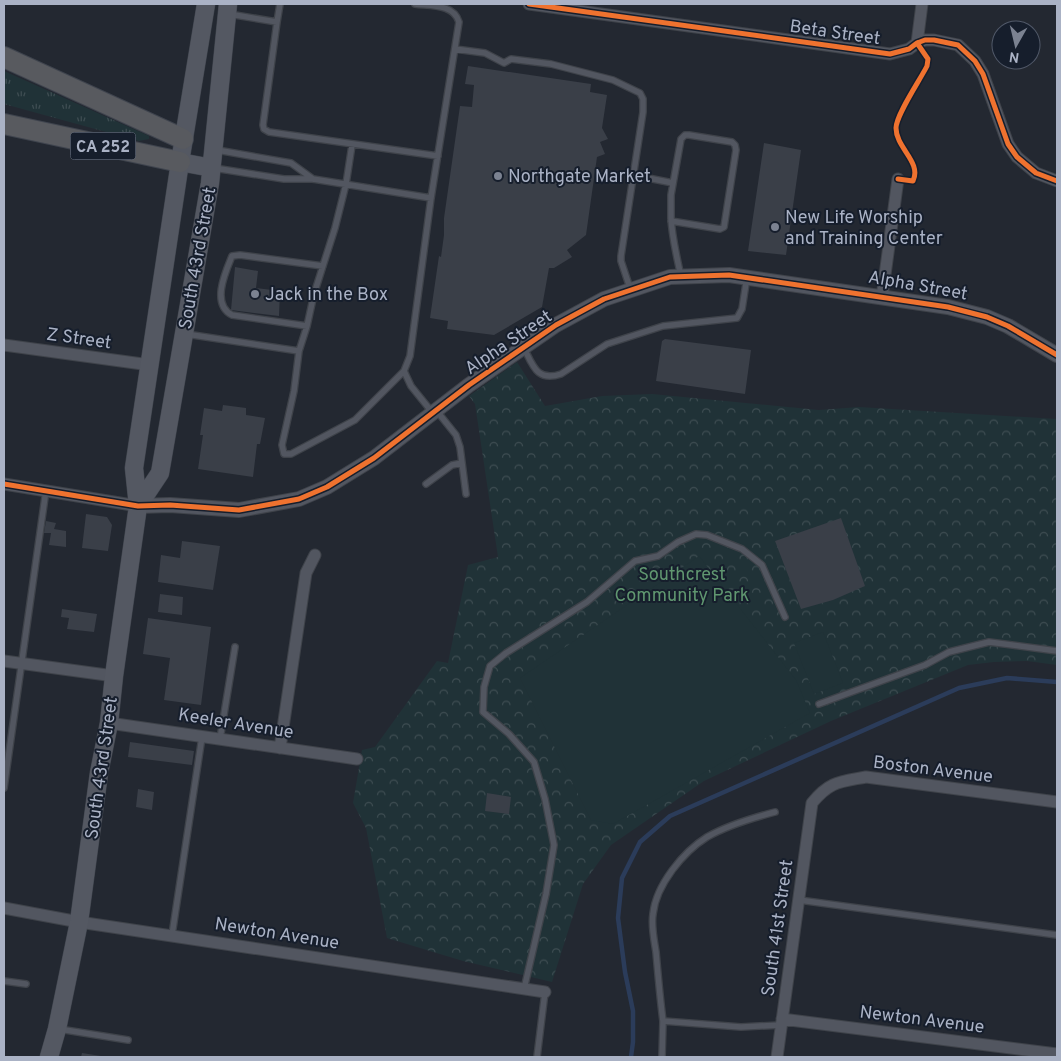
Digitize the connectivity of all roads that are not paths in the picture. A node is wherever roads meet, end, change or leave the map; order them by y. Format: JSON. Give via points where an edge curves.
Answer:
{"nodes":[{"id":1,"x":206,"y":4,"type":"edge"},
{"id":2,"x":280,"y":4,"type":"edge"},
{"id":3,"x":416,"y":4,"type":"edge"},
{"id":4,"x":529,"y":4,"type":"edge"},
{"id":5,"x":922,"y":4,"type":"edge"},
{"id":6,"x":228,"y":9,"type":"edge"},
{"id":7,"x":277,"y":22,"type":"junction"},
{"id":8,"x":917,"y":43,"type":"junction"},
{"id":9,"x":456,"y":48,"type":"junction"},
{"id":10,"x":4,"y":58,"type":"edge"},
{"id":11,"x":4,"y":124,"type":"edge"},
{"id":12,"x":184,"y":139,"type":"junction"},
{"id":13,"x":352,"y":145,"type":"junction"},
{"id":14,"x":214,"y":149,"type":"junction"},
{"id":15,"x":438,"y":156,"type":"junction"},
{"id":16,"x":180,"y":162,"type":"junction"},
{"id":17,"x":212,"y":168,"type":"junction"},
{"id":18,"x":632,"y":175,"type":"junction"},
{"id":19,"x":313,"y":179,"type":"junction"},
{"id":20,"x":898,"y":179,"type":"dead end"},
{"id":21,"x":1057,"y":181,"type":"edge"},
{"id":22,"x":673,"y":183,"type":"junction"},
{"id":23,"x":346,"y":184,"type":"junction"},
{"id":24,"x":431,"y":198,"type":"junction"},
{"id":25,"x":671,"y":221,"type":"junction"},
{"id":26,"x":323,"y":266,"type":"junction"},
{"id":27,"x":682,"y":277,"type":"junction"},
{"id":28,"x":747,"y":277,"type":"junction"},
{"id":29,"x":631,"y":290,"type":"junction"},
{"id":30,"x":882,"y":297,"type":"junction"},
{"id":31,"x":307,"y":326,"type":"junction"},
{"id":32,"x":184,"y":333,"type":"junction"},
{"id":33,"x":4,"y":345,"type":"edge"},
{"id":34,"x":524,"y":348,"type":"junction"},
{"id":35,"x":299,"y":351,"type":"junction"},
{"id":36,"x":1057,"y":355,"type":"edge"},
{"id":37,"x":150,"y":366,"type":"junction"},
{"id":38,"x":404,"y":371,"type":"junction"},
{"id":39,"x":434,"y":411,"type":"junction"},
{"id":40,"x":462,"y":463,"type":"junction"},
{"id":41,"x":4,"y":484,"type":"edge"},
{"id":42,"x":426,"y":484,"type":"dead end"},
{"id":43,"x":46,"y":490,"type":"junction"},
{"id":44,"x":466,"y":494,"type":"dead end"},
{"id":45,"x":138,"y":506,"type":"junction"},
{"id":46,"x":315,"y":555,"type":"dead end"},
{"id":47,"x":785,"y":617,"type":"dead end"},
{"id":48,"x":235,"y":647,"type":"dead end"},
{"id":49,"x":1057,"y":651,"type":"edge"},
{"id":50,"x":4,"y":661,"type":"edge"},
{"id":51,"x":20,"y":664,"type":"junction"},
{"id":52,"x":114,"y":676,"type":"junction"},
{"id":53,"x":819,"y":704,"type":"dead end"},
{"id":54,"x":109,"y":723,"type":"junction"},
{"id":55,"x":202,"y":736,"type":"junction"},
{"id":56,"x":220,"y":739,"type":"junction"},
{"id":57,"x":280,"y":748,"type":"junction"},
{"id":58,"x":357,"y":759,"type":"dead end"},
{"id":59,"x":4,"y":788,"type":"edge"},
{"id":60,"x":1057,"y":802,"type":"edge"},
{"id":61,"x":812,"y":803,"type":"joint"},
{"id":62,"x":775,"y":812,"type":"dead end"},
{"id":63,"x":799,"y":900,"type":"junction"},
{"id":64,"x":4,"y":908,"type":"edge"},
{"id":65,"x":79,"y":922,"type":"junction"},
{"id":66,"x":172,"y":935,"type":"junction"},
{"id":67,"x":1057,"y":935,"type":"edge"},
{"id":68,"x":4,"y":981,"type":"edge"},
{"id":69,"x":26,"y":984,"type":"dead end"},
{"id":70,"x":524,"y":989,"type":"junction"},
{"id":71,"x":545,"y":992,"type":"joint"},
{"id":72,"x":663,"y":1021,"type":"junction"},
{"id":73,"x":782,"y":1022,"type":"junction"},
{"id":74,"x":57,"y":1029,"type":"junction"},
{"id":75,"x":128,"y":1040,"type":"dead end"},
{"id":76,"x":1057,"y":1054,"type":"edge"},
{"id":77,"x":50,"y":1057,"type":"edge"},
{"id":78,"x":62,"y":1057,"type":"edge"},
{"id":79,"x":538,"y":1057,"type":"edge"},
{"id":80,"x":662,"y":1057,"type":"edge"},
{"id":81,"x":777,"y":1057,"type":"edge"}],
"edges":[{"from":1,"to":12,"type":"main road","name":"South 43rd Street"},
{"from":2,"to":7,"type":"lane"},
{"from":3,"to":9,"type":"lane","via":[[450,9],[457,15]]},
{"from":4,"to":8,"type":"street","name":"Beta Street","via":[[890,54],[909,49]]},
{"from":5,"to":8,"type":"street"},
{"from":6,"to":7,"type":"lane"},
{"from":6,"to":14,"type":"main road","name":"South 43rd Street"},
{"from":7,"to":13,"type":"lane","via":[[264,129]]},
{"from":8,"to":21,"type":"street","name":"Beta Street","via":[[934,40],[958,45],[975,60],[1012,151],[1036,173]]},
{"from":9,"to":15,"type":"lane"},
{"from":9,"to":18,"type":"lane","via":[[478,51],[504,63],[510,59],[551,64],[612,80],[640,93],[643,112]]},
{"from":10,"to":12,"type":"highway"},
{"from":11,"to":16,"type":"highway","number":"CA 252"},
{"from":12,"to":14,"type":"main road"},
{"from":12,"to":16,"type":"main road","name":"South 43rd Street"},
{"from":13,"to":15,"type":"lane"},
{"from":13,"to":23,"type":"lane"},
{"from":14,"to":17,"type":"main road","name":"South 43rd Street"},
{"from":14,"to":19,"type":"lane","via":[[291,163]]},
{"from":15,"to":24,"type":"lane"},
{"from":16,"to":17,"type":"main road"},
{"from":16,"to":37,"type":"main road","name":"South 43rd Street"},
{"from":17,"to":19,"type":"lane","via":[[284,179]]},
{"from":17,"to":32,"type":"main road","name":"South 43rd Street"},
{"from":18,"to":22,"type":"lane"},
{"from":18,"to":29,"type":"lane","via":[[621,256]]},
{"from":19,"to":23,"type":"lane"},
{"from":20,"to":30,"type":"street"},
{"from":22,"to":25,"type":"lane"},
{"from":22,"to":25,"type":"lane","via":[[681,139],[685,135],[735,144],[724,226],[720,229]]},
{"from":23,"to":24,"type":"lane"},
{"from":23,"to":26,"type":"lane"},
{"from":24,"to":38,"type":"lane","via":[[410,356]]},
{"from":25,"to":27,"type":"lane"},
{"from":26,"to":31,"type":"lane"},
{"from":26,"to":31,"type":"lane","via":[[240,255],[232,256],[225,272],[221,299],[227,312]]},
{"from":27,"to":28,"type":"street","name":"Alpha Street"},
{"from":27,"to":29,"type":"street","name":"Alpha Street"},
{"from":28,"to":30,"type":"street","name":"Alpha Street"},
{"from":28,"to":34,"type":"lane","via":[[742,309],[737,318],[663,326],[607,344],[562,374],[544,376],[536,372]]},
{"from":29,"to":34,"type":"street","name":"Alpha Street","via":[[604,299],[556,325]]},
{"from":30,"to":36,"type":"street","name":"Alpha Street","via":[[948,307],[987,317]]},
{"from":31,"to":35,"type":"lane"},
{"from":32,"to":35,"type":"lane"},
{"from":32,"to":45,"type":"main road","name":"South 43rd Street","via":[[160,473]]},
{"from":33,"to":37,"type":"street","name":"Z Street"},
{"from":34,"to":39,"type":"street","name":"Alpha Street"},
{"from":35,"to":38,"type":"lane","via":[[282,445],[284,454],[291,454],[355,420]]},
{"from":37,"to":45,"type":"main road","name":"South 43rd Street","via":[[134,468]]},
{"from":38,"to":39,"type":"lane","via":[[411,386]]},
{"from":39,"to":40,"type":"lane","via":[[456,435]]},
{"from":39,"to":45,"type":"street","name":"Alpha Street","via":[[374,458],[327,487],[299,499],[239,510]]},
{"from":40,"to":42,"type":"lane","via":[[452,465]]},
{"from":40,"to":44,"type":"lane"},
{"from":41,"to":43,"type":"street"},
{"from":43,"to":45,"type":"street"},
{"from":43,"to":51,"type":"lane"},
{"from":45,"to":52,"type":"main road","name":"South 43rd Street"},
{"from":46,"to":57,"type":"street","via":[[306,573]]},
{"from":47,"to":70,"type":"lane","via":[[762,565],[742,549],[708,535],[696,534],[658,556],[635,561],[587,602],[490,666],[484,687],[483,712],[534,762],[554,845]]},
{"from":48,"to":56,"type":"lane"},
{"from":49,"to":53,"type":"lane","via":[[989,642],[949,652],[925,665]]},
{"from":50,"to":51,"type":"street"},
{"from":51,"to":52,"type":"street"},
{"from":51,"to":59,"type":"lane"},
{"from":52,"to":54,"type":"main road","name":"South 43rd Street"},
{"from":54,"to":55,"type":"street","name":"Keeler Avenue"},
{"from":54,"to":65,"type":"main road","name":"South 43rd Street"},
{"from":55,"to":56,"type":"street","name":"Keeler Avenue"},
{"from":55,"to":66,"type":"lane"},
{"from":56,"to":57,"type":"street","name":"Keeler Avenue"},
{"from":57,"to":58,"type":"street","name":"Keeler Avenue"},
{"from":60,"to":61,"type":"street","name":"Boston Avenue","via":[[866,777],[835,783]]},
{"from":61,"to":63,"type":"street","name":"South 41st Street"},
{"from":62,"to":72,"type":"lane","via":[[706,838],[683,858],[660,889],[652,915]]},
{"from":63,"to":67,"type":"lane"},
{"from":63,"to":73,"type":"street","name":"South 41st Street"},
{"from":64,"to":65,"type":"street","name":"Newton Avenue"},
{"from":65,"to":66,"type":"street","name":"Newton Avenue"},
{"from":65,"to":74,"type":"main road","name":"South 43rd Street"},
{"from":66,"to":70,"type":"street","name":"Newton Avenue"},
{"from":68,"to":69,"type":"lane"},
{"from":70,"to":71,"type":"street","name":"Newton Avenue"},
{"from":71,"to":79,"type":"lane"},
{"from":72,"to":73,"type":"lane","via":[[734,1027]]},
{"from":72,"to":80,"type":"lane"},
{"from":73,"to":76,"type":"street","name":"Newton Avenue"},
{"from":73,"to":81,"type":"street","name":"South 41st Street"},
{"from":74,"to":75,"type":"lane"},
{"from":74,"to":77,"type":"main road","name":"South 43rd Street"},
{"from":74,"to":78,"type":"main road","name":"South 43rd Street"}]}
